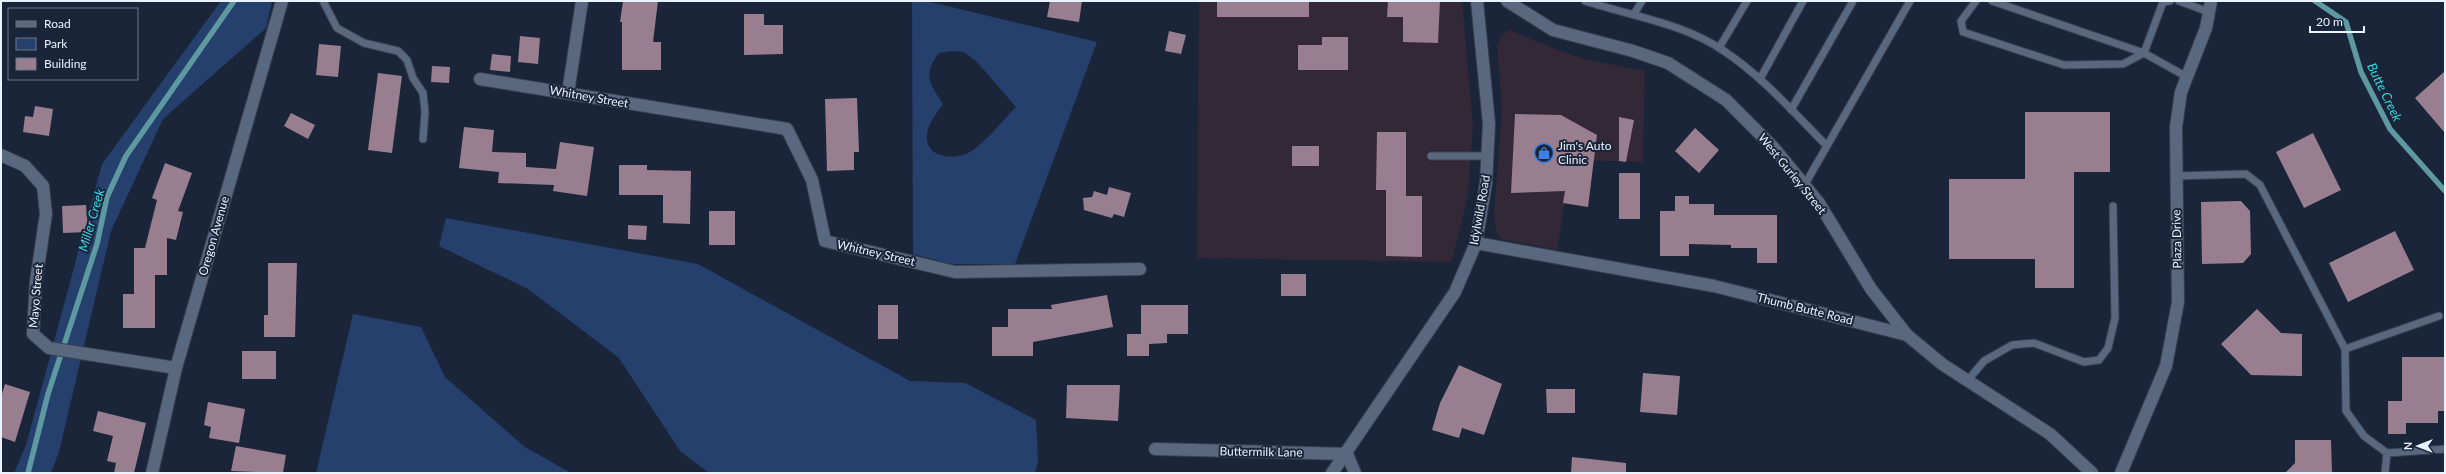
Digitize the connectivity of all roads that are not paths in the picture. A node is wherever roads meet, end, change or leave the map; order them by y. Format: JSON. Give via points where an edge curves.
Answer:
{"nodes":[{"id":1,"x":282,"y":1,"type":"edge"},
{"id":2,"x":323,"y":1,"type":"edge"},
{"id":3,"x":582,"y":1,"type":"edge"},
{"id":4,"x":1476,"y":1,"type":"edge"},
{"id":5,"x":1508,"y":1,"type":"edge"},
{"id":6,"x":1642,"y":1,"type":"edge"},
{"id":7,"x":1747,"y":1,"type":"edge"},
{"id":8,"x":1803,"y":1,"type":"edge"},
{"id":9,"x":1853,"y":1,"type":"edge"},
{"id":10,"x":1909,"y":1,"type":"edge"},
{"id":11,"x":1976,"y":1,"type":"edge"},
{"id":12,"x":1992,"y":1,"type":"edge"},
{"id":13,"x":2170,"y":1,"type":"edge"},
{"id":14,"x":2179,"y":1,"type":"edge"},
{"id":15,"x":1590,"y":2,"type":"edge"},
{"id":16,"x":2210,"y":6,"type":"edge"},
{"id":17,"x":1634,"y":14,"type":"junction"},
{"id":18,"x":1719,"y":48,"type":"junction"},
{"id":19,"x":2144,"y":53,"type":"junction"},
{"id":20,"x":2187,"y":77,"type":"junction"},
{"id":21,"x":480,"y":79,"type":"dead end"},
{"id":22,"x":1760,"y":79,"type":"junction"},
{"id":23,"x":568,"y":93,"type":"junction"},
{"id":24,"x":1791,"y":110,"type":"junction"},
{"id":25,"x":423,"y":139,"type":"dead end"},
{"id":26,"x":1827,"y":146,"type":"junction"},
{"id":27,"x":1,"y":155,"type":"edge"},
{"id":28,"x":1431,"y":156,"type":"dead end"},
{"id":29,"x":1488,"y":156,"type":"junction"},
{"id":30,"x":2176,"y":176,"type":"junction"},
{"id":31,"x":1804,"y":186,"type":"junction"},
{"id":32,"x":2113,"y":206,"type":"dead end"},
{"id":33,"x":1476,"y":243,"type":"junction"},
{"id":34,"x":1140,"y":268,"type":"dead end"},
{"id":35,"x":2439,"y":316,"type":"dead end"},
{"id":36,"x":1907,"y":335,"type":"junction"},
{"id":37,"x":2345,"y":349,"type":"junction"},
{"id":38,"x":176,"y":368,"type":"junction"},
{"id":39,"x":1968,"y":380,"type":"junction"},
{"id":40,"x":1155,"y":449,"type":"dead end"},
{"id":41,"x":2445,"y":449,"type":"edge"},
{"id":42,"x":2387,"y":453,"type":"junction"},
{"id":43,"x":1347,"y":454,"type":"junction"},
{"id":44,"x":152,"y":473,"type":"edge"},
{"id":45,"x":1332,"y":473,"type":"edge"},
{"id":46,"x":1354,"y":473,"type":"edge"},
{"id":47,"x":2092,"y":473,"type":"edge"},
{"id":48,"x":2121,"y":473,"type":"edge"},
{"id":49,"x":2385,"y":473,"type":"edge"}],
"edges":[{"from":1,"to":38,"type":"street","name":"Oregon Avenue"},
{"from":2,"to":25,"type":"lane","via":[[336,28],[364,43],[398,51],[407,60],[413,78],[423,93]]},
{"from":3,"to":23,"type":"street"},
{"from":4,"to":29,"type":"street","name":"Idylwild Road","via":[[1489,124]]},
{"from":5,"to":31,"type":"street","name":"West Gurley Street","via":[[1553,30],[1633,51],[1675,68],[1726,100],[1774,148]]},
{"from":6,"to":17,"type":"lane"},
{"from":7,"to":18,"type":"lane"},
{"from":8,"to":22,"type":"lane"},
{"from":9,"to":24,"type":"lane"},
{"from":10,"to":26,"type":"lane"},
{"from":11,"to":19,"type":"lane","via":[[1962,21],[1963,32],[2064,65],[2123,64]]},
{"from":12,"to":19,"type":"lane"},
{"from":13,"to":19,"type":"lane","via":[[2163,2]]},
{"from":14,"to":16,"type":"lane"},
{"from":15,"to":17,"type":"lane"},
{"from":16,"to":20,"type":"street","name":"Plaza Drive","via":[[2206,28]]},
{"from":17,"to":18,"type":"lane","via":[[1683,31]]},
{"from":18,"to":22,"type":"lane"},
{"from":19,"to":20,"type":"lane"},
{"from":20,"to":30,"type":"street","name":"Plaza Drive","via":[[2181,92],[2176,127]]},
{"from":21,"to":23,"type":"street","name":"Whitney Street"},
{"from":22,"to":24,"type":"lane"},
{"from":23,"to":34,"type":"street","name":"Whitney Street","via":[[787,129],[812,180],[824,241],[955,272]]},
{"from":24,"to":26,"type":"lane"},
{"from":26,"to":31,"type":"lane"},
{"from":27,"to":38,"type":"street","name":"Mayo Street","via":[[25,166],[43,186],[46,214],[36,282],[33,334],[49,348]]},
{"from":28,"to":29,"type":"lane"},
{"from":29,"to":33,"type":"street","name":"Idylwild Road"},
{"from":30,"to":37,"type":"lane","via":[[2246,174],[2260,185]]},
{"from":30,"to":48,"type":"street","name":"Plaza Drive","via":[[2178,302],[2166,366]]},
{"from":31,"to":36,"type":"street","name":"West Gurley Street","via":[[1819,203],[1872,290]]},
{"from":32,"to":39,"type":"lane","via":[[2115,318],[2108,348],[2100,360],[2084,362],[2034,343],[2012,345],[1984,362]]},
{"from":33,"to":36,"type":"street","name":"Thumb Butte Road","via":[[1714,286]]},
{"from":33,"to":43,"type":"street","name":"Idylwild Road","via":[[1455,292]]},
{"from":35,"to":37,"type":"lane"},
{"from":36,"to":39,"type":"street","name":"Thumb Butte Road","via":[[1942,364]]},
{"from":37,"to":42,"type":"lane","via":[[2346,411],[2364,436]]},
{"from":38,"to":44,"type":"street","name":"Oregon Avenue"},
{"from":39,"to":47,"type":"street","name":"Thumb Butte Road","via":[[2050,434]]},
{"from":40,"to":43,"type":"street","name":"Buttermilk Lane"},
{"from":41,"to":42,"type":"lane"},
{"from":42,"to":49,"type":"lane"},
{"from":43,"to":45,"type":"street","name":"Idylwild Road"},
{"from":43,"to":46,"type":"street"}]}
